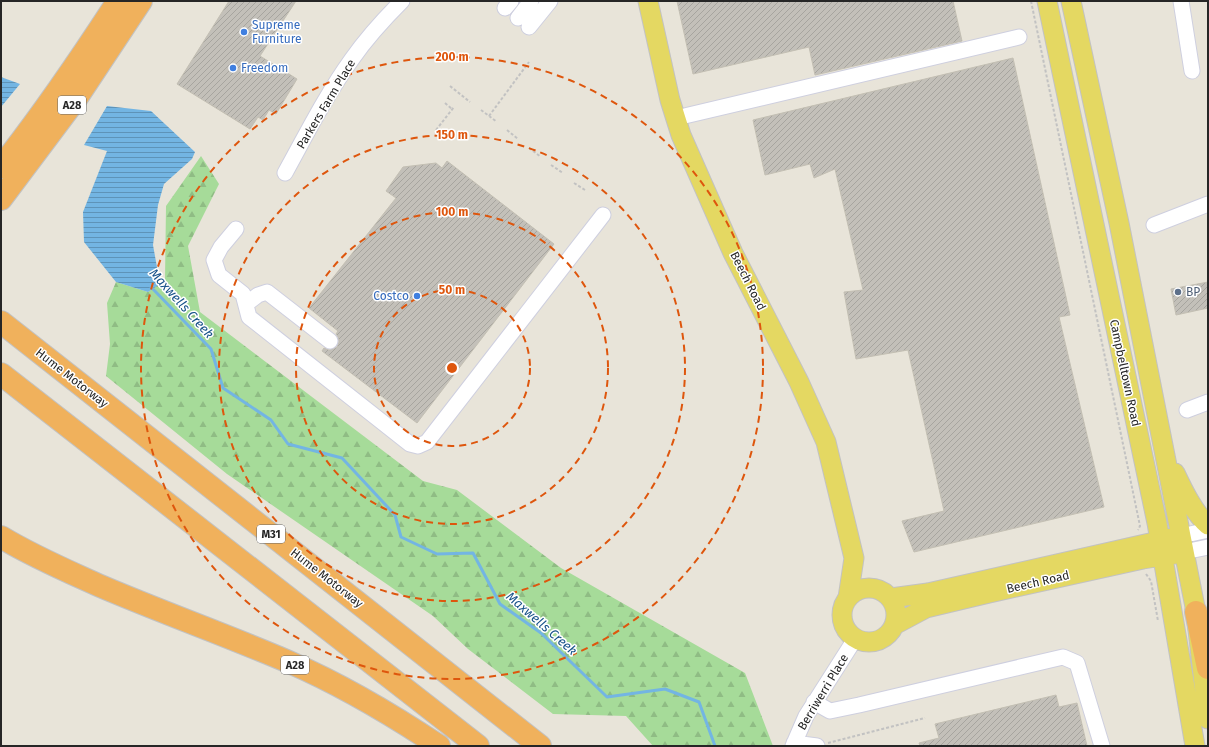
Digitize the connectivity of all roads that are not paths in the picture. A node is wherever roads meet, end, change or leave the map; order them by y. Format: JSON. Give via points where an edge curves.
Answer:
{"nodes":[{"id":1,"x":118,"y":1,"type":"edge"},
{"id":2,"x":141,"y":1,"type":"edge"},
{"id":3,"x":402,"y":1,"type":"edge"},
{"id":4,"x":531,"y":1,"type":"edge"},
{"id":5,"x":538,"y":1,"type":"edge"},
{"id":6,"x":550,"y":1,"type":"edge"},
{"id":7,"x":648,"y":1,"type":"edge"},
{"id":8,"x":1048,"y":1,"type":"edge"},
{"id":9,"x":1071,"y":1,"type":"edge"},
{"id":10,"x":1182,"y":1,"type":"edge"},
{"id":11,"x":512,"y":10,"type":"edge"},
{"id":12,"x":1019,"y":37,"type":"dead end"},
{"id":13,"x":1192,"y":71,"type":"dead end"},
{"id":14,"x":676,"y":118,"type":"junction"},
{"id":15,"x":21,"y":141,"type":"junction"},
{"id":16,"x":1,"y":159,"type":"edge"},
{"id":17,"x":1,"y":167,"type":"edge"},
{"id":18,"x":285,"y":173,"type":"dead end"},
{"id":19,"x":1,"y":199,"type":"edge"},
{"id":20,"x":1208,"y":204,"type":"edge"},
{"id":21,"x":603,"y":215,"type":"dead end"},
{"id":22,"x":1154,"y":225,"type":"dead end"},
{"id":23,"x":236,"y":229,"type":"dead end"},
{"id":24,"x":246,"y":304,"type":"junction"},
{"id":25,"x":1,"y":322,"type":"edge"},
{"id":26,"x":330,"y":341,"type":"dead end"},
{"id":27,"x":1,"y":374,"type":"edge"},
{"id":28,"x":1208,"y":402,"type":"edge"},
{"id":29,"x":1187,"y":410,"type":"dead end"},
{"id":30,"x":1165,"y":454,"type":"junction"},
{"id":31,"x":1208,"y":525,"type":"edge"},
{"id":32,"x":1208,"y":530,"type":"edge"},
{"id":33,"x":1,"y":536,"type":"edge"},
{"id":34,"x":1183,"y":544,"type":"junction"},
{"id":35,"x":1208,"y":547,"type":"edge"},
{"id":36,"x":1161,"y":548,"type":"junction"},
{"id":37,"x":854,"y":558,"type":"junction"},
{"id":38,"x":885,"y":594,"type":"junction"},
{"id":39,"x":848,"y":598,"type":"junction"},
{"id":40,"x":1196,"y":612,"type":"junction"},
{"id":41,"x":896,"y":624,"type":"junction"},
{"id":42,"x":855,"y":639,"type":"junction"},
{"id":43,"x":1208,"y":668,"type":"edge"},
{"id":44,"x":814,"y":702,"type":"junction"},
{"id":45,"x":1208,"y":719,"type":"edge"},
{"id":46,"x":794,"y":744,"type":"edge"},
{"id":47,"x":439,"y":746,"type":"edge"},
{"id":48,"x":478,"y":746,"type":"edge"},
{"id":49,"x":540,"y":746,"type":"edge"},
{"id":50,"x":817,"y":746,"type":"edge"},
{"id":51,"x":1102,"y":746,"type":"edge"},
{"id":52,"x":1195,"y":746,"type":"edge"}],
"edges":[{"from":1,"to":15,"type":"highway","number":"A28"},
{"from":2,"to":19,"type":"highway","number":"A28","via":[[76,99]]},
{"from":3,"to":18,"type":"street","name":"Parkers Farm Place","via":[[352,58]]},
{"from":4,"to":11,"type":"street"},
{"from":5,"to":11,"type":"street"},
{"from":6,"to":11,"type":"street"},
{"from":7,"to":14,"type":"main road","name":"Beech Road"},
{"from":8,"to":36,"type":"main road","name":"Campbelltown Road"},
{"from":9,"to":30,"type":"main road","name":"Campbelltown Road"},
{"from":10,"to":13,"type":"street"},
{"from":12,"to":14,"type":"street"},
{"from":14,"to":37,"type":"main road","name":"Beech Road","via":[[681,135],[733,253],[799,382],[826,442]]},
{"from":15,"to":16,"type":"highway"},
{"from":15,"to":17,"type":"highway","number":"A28"},
{"from":20,"to":22,"type":"street"},
{"from":21,"to":24,"type":"street","via":[[427,442],[418,446],[410,444],[249,317]]},
{"from":23,"to":24,"type":"street","via":[[214,260],[218,275],[243,294]]},
{"from":24,"to":26,"type":"street","via":[[267,292]]},
{"from":25,"to":49,"type":"highway","name":"Hume Motorway","number":"M31"},
{"from":27,"to":48,"type":"highway"},
{"from":28,"to":29,"type":"street"},
{"from":30,"to":31,"type":"main road","via":[[1188,498]]},
{"from":30,"to":34,"type":"main road","name":"Campbelltown Road"},
{"from":32,"to":34,"type":"street"},
{"from":33,"to":47,"type":"highway","number":"A28","via":[[63,570],[289,662],[333,683],[379,707]]},
{"from":34,"to":35,"type":"street"},
{"from":34,"to":36,"type":"main road","name":"Beech Road"},
{"from":34,"to":40,"type":"main road","name":"Campbelltown Road"},
{"from":36,"to":38,"type":"main road","name":"Beech Road","via":[[928,593]]},
{"from":36,"to":41,"type":"main road","name":"Beech Road","via":[[1143,559],[926,608]]},
{"from":36,"to":52,"type":"main road","name":"Campbelltown Road"},
{"from":37,"to":38,"type":"main road","name":"Beech Road"},
{"from":37,"to":39,"type":"main road","name":"Beech Road"},
{"from":38,"to":39,"type":"main road","via":[[870,588],[854,592]]},
{"from":38,"to":41,"type":"main road","via":[[895,606]]},
{"from":39,"to":42,"type":"main road","via":[[843,606],[843,625]]},
{"from":40,"to":43,"type":"highway"},
{"from":40,"to":45,"type":"main road","name":"Campbelltown Road"},
{"from":41,"to":42,"type":"main road","via":[[892,632],[879,641],[871,643]]},
{"from":42,"to":44,"type":"street","name":"Berriwerri Place"},
{"from":44,"to":46,"type":"street","name":"Berriwerri Place"},
{"from":44,"to":51,"type":"street","via":[[830,711],[1063,657],[1077,663]]},
{"from":46,"to":50,"type":"street"}]}
